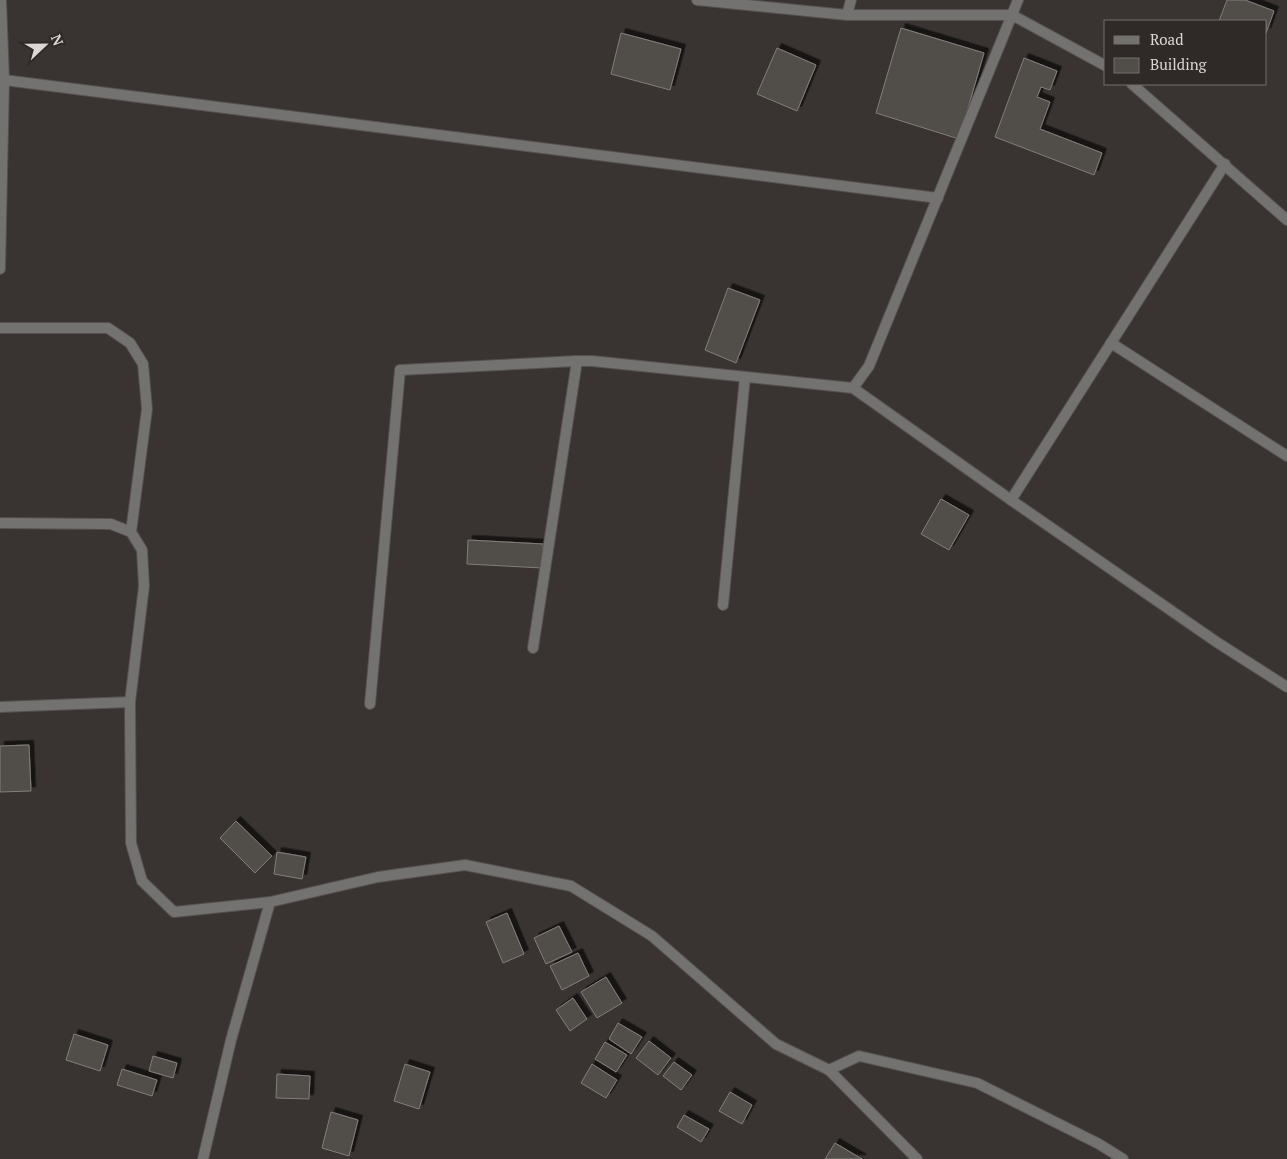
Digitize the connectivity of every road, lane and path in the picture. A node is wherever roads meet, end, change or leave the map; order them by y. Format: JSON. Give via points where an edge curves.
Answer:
{"nodes":[{"id":1,"x":1,"y":0,"type":"edge"},
{"id":2,"x":696,"y":0,"type":"edge"},
{"id":3,"x":851,"y":0,"type":"edge"},
{"id":4,"x":1018,"y":0,"type":"edge"},
{"id":5,"x":847,"y":15,"type":"junction"},
{"id":6,"x":1012,"y":15,"type":"junction"},
{"id":7,"x":1104,"y":65,"type":"edge"},
{"id":8,"x":4,"y":80,"type":"junction"},
{"id":9,"x":1133,"y":85,"type":"edge"},
{"id":10,"x":1225,"y":164,"type":"junction"},
{"id":11,"x":938,"y":198,"type":"junction"},
{"id":12,"x":1287,"y":220,"type":"edge"},
{"id":13,"x":0,"y":268,"type":"edge"},
{"id":14,"x":0,"y":328,"type":"edge"},
{"id":15,"x":1111,"y":342,"type":"junction"},
{"id":16,"x":577,"y":361,"type":"junction"},
{"id":17,"x":745,"y":376,"type":"junction"},
{"id":18,"x":853,"y":388,"type":"junction"},
{"id":19,"x":1287,"y":456,"type":"edge"},
{"id":20,"x":1011,"y":500,"type":"junction"},
{"id":21,"x":0,"y":523,"type":"edge"},
{"id":22,"x":131,"y":532,"type":"junction"},
{"id":23,"x":724,"y":606,"type":"dead end"},
{"id":24,"x":533,"y":648,"type":"dead end"},
{"id":25,"x":1287,"y":686,"type":"edge"},
{"id":26,"x":130,"y":702,"type":"junction"},
{"id":27,"x":370,"y":704,"type":"dead end"},
{"id":28,"x":0,"y":707,"type":"edge"},
{"id":29,"x":270,"y":902,"type":"junction"},
{"id":30,"x":829,"y":1070,"type":"junction"},
{"id":31,"x":203,"y":1159,"type":"edge"},
{"id":32,"x":917,"y":1159,"type":"edge"},
{"id":33,"x":1123,"y":1159,"type":"edge"}],
"edges":[{"from":1,"to":8,"type":"street"},
{"from":2,"to":5,"type":"street"},
{"from":3,"to":5,"type":"street"},
{"from":4,"to":6,"type":"street"},
{"from":5,"to":6,"type":"street"},
{"from":6,"to":7,"type":"street"},
{"from":6,"to":11,"type":"street"},
{"from":8,"to":11,"type":"street"},
{"from":8,"to":13,"type":"street"},
{"from":9,"to":10,"type":"street"},
{"from":10,"to":12,"type":"street"},
{"from":10,"to":15,"type":"street"},
{"from":11,"to":18,"type":"street","via":[[869,366]]},
{"from":14,"to":22,"type":"street","via":[[108,328],[130,343],[143,364],[147,408]]},
{"from":15,"to":19,"type":"street"},
{"from":15,"to":20,"type":"street"},
{"from":16,"to":17,"type":"street"},
{"from":16,"to":24,"type":"street"},
{"from":16,"to":27,"type":"street","via":[[400,370]]},
{"from":17,"to":18,"type":"street"},
{"from":17,"to":23,"type":"street"},
{"from":18,"to":20,"type":"street"},
{"from":20,"to":25,"type":"street","via":[[1218,643]]},
{"from":21,"to":22,"type":"street","via":[[111,524]]},
{"from":22,"to":26,"type":"street","via":[[142,550],[144,586]]},
{"from":26,"to":28,"type":"street"},
{"from":26,"to":29,"type":"street","via":[[131,843],[142,881],[174,912]]},
{"from":29,"to":30,"type":"street","via":[[378,877],[465,865],[571,886],[652,936],[776,1044]]},
{"from":29,"to":31,"type":"street"},
{"from":30,"to":32,"type":"street"},
{"from":30,"to":33,"type":"street","via":[[859,1056],[977,1082],[1100,1144]]}]}
